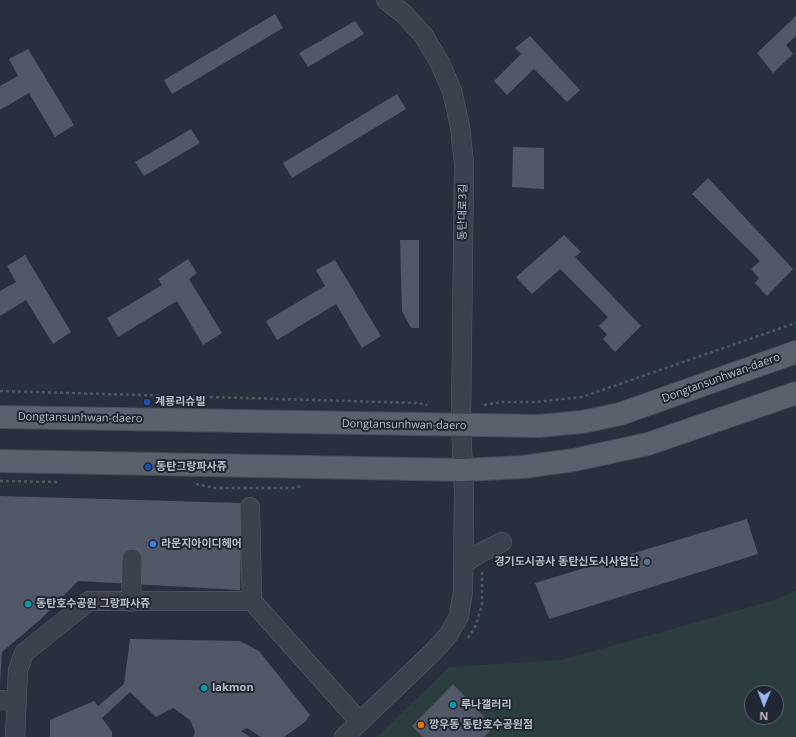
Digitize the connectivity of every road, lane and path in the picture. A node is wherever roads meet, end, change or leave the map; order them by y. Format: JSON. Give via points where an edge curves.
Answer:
{"nodes":[{"id":1,"x":386,"y":0,"type":"edge"},
{"id":2,"x":796,"y":324,"type":"edge"},
{"id":3,"x":796,"y":352,"type":"edge"},
{"id":4,"x":0,"y":391,"type":"edge"},
{"id":5,"x":796,"y":393,"type":"edge"},
{"id":6,"x":490,"y":405,"type":"dead end"},
{"id":7,"x":432,"y":406,"type":"dead end"},
{"id":8,"x":0,"y":417,"type":"edge"},
{"id":9,"x":61,"y":418,"type":"junction"},
{"id":10,"x":0,"y":431,"type":"edge"},
{"id":11,"x":462,"y":436,"type":"junction"},
{"id":12,"x":0,"y":461,"type":"edge"},
{"id":13,"x":463,"y":470,"type":"junction"},
{"id":14,"x":250,"y":507,"type":"dead end"},
{"id":15,"x":502,"y":542,"type":"dead end"},
{"id":16,"x":132,"y":559,"type":"dead end"},
{"id":17,"x":464,"y":563,"type":"junction"},
{"id":18,"x":252,"y":601,"type":"junction"},
{"id":19,"x":131,"y":602,"type":"junction"},
{"id":20,"x":8,"y":701,"type":"edge"},
{"id":21,"x":360,"y":722,"type":"junction"},
{"id":22,"x":15,"y":737,"type":"edge"},
{"id":23,"x":344,"y":737,"type":"edge"}],
"edges":[{"from":1,"to":11,"type":"street","name":"동탄대로3길","via":[[404,14],[424,36],[440,63],[452,92],[460,126],[464,164]]},
{"from":2,"to":6,"type":"path","via":[[582,398],[501,402]]},
{"from":3,"to":11,"type":"main road","name":"Dongtansunhwan-daero","via":[[634,409],[582,422]]},
{"from":4,"to":7,"type":"path","via":[[418,403]]},
{"from":5,"to":13,"type":"main road","via":[[692,430],[611,453],[523,467]]},
{"from":8,"to":9,"type":"main road","name":"Dongtansunhwan-daero"},
{"from":9,"to":10,"type":"main road","via":[[31,431]]},
{"from":9,"to":11,"type":"main road","name":"Dongtansunhwan-daero"},
{"from":11,"to":13,"type":"street","name":"동탄대로3길"},
{"from":12,"to":13,"type":"main road"},
{"from":13,"to":17,"type":"street","name":"동탄대로3길"},
{"from":14,"to":18,"type":"street"},
{"from":15,"to":17,"type":"street"},
{"from":16,"to":19,"type":"street"},
{"from":17,"to":21,"type":"street","name":"동탄대로3길","via":[[464,591],[459,616],[449,634]]},
{"from":18,"to":19,"type":"street"},
{"from":18,"to":21,"type":"street"},
{"from":19,"to":20,"type":"street","via":[[89,601],[24,653]]},
{"from":20,"to":22,"type":"street"},
{"from":21,"to":23,"type":"street","name":"동탄대로3길"}]}
